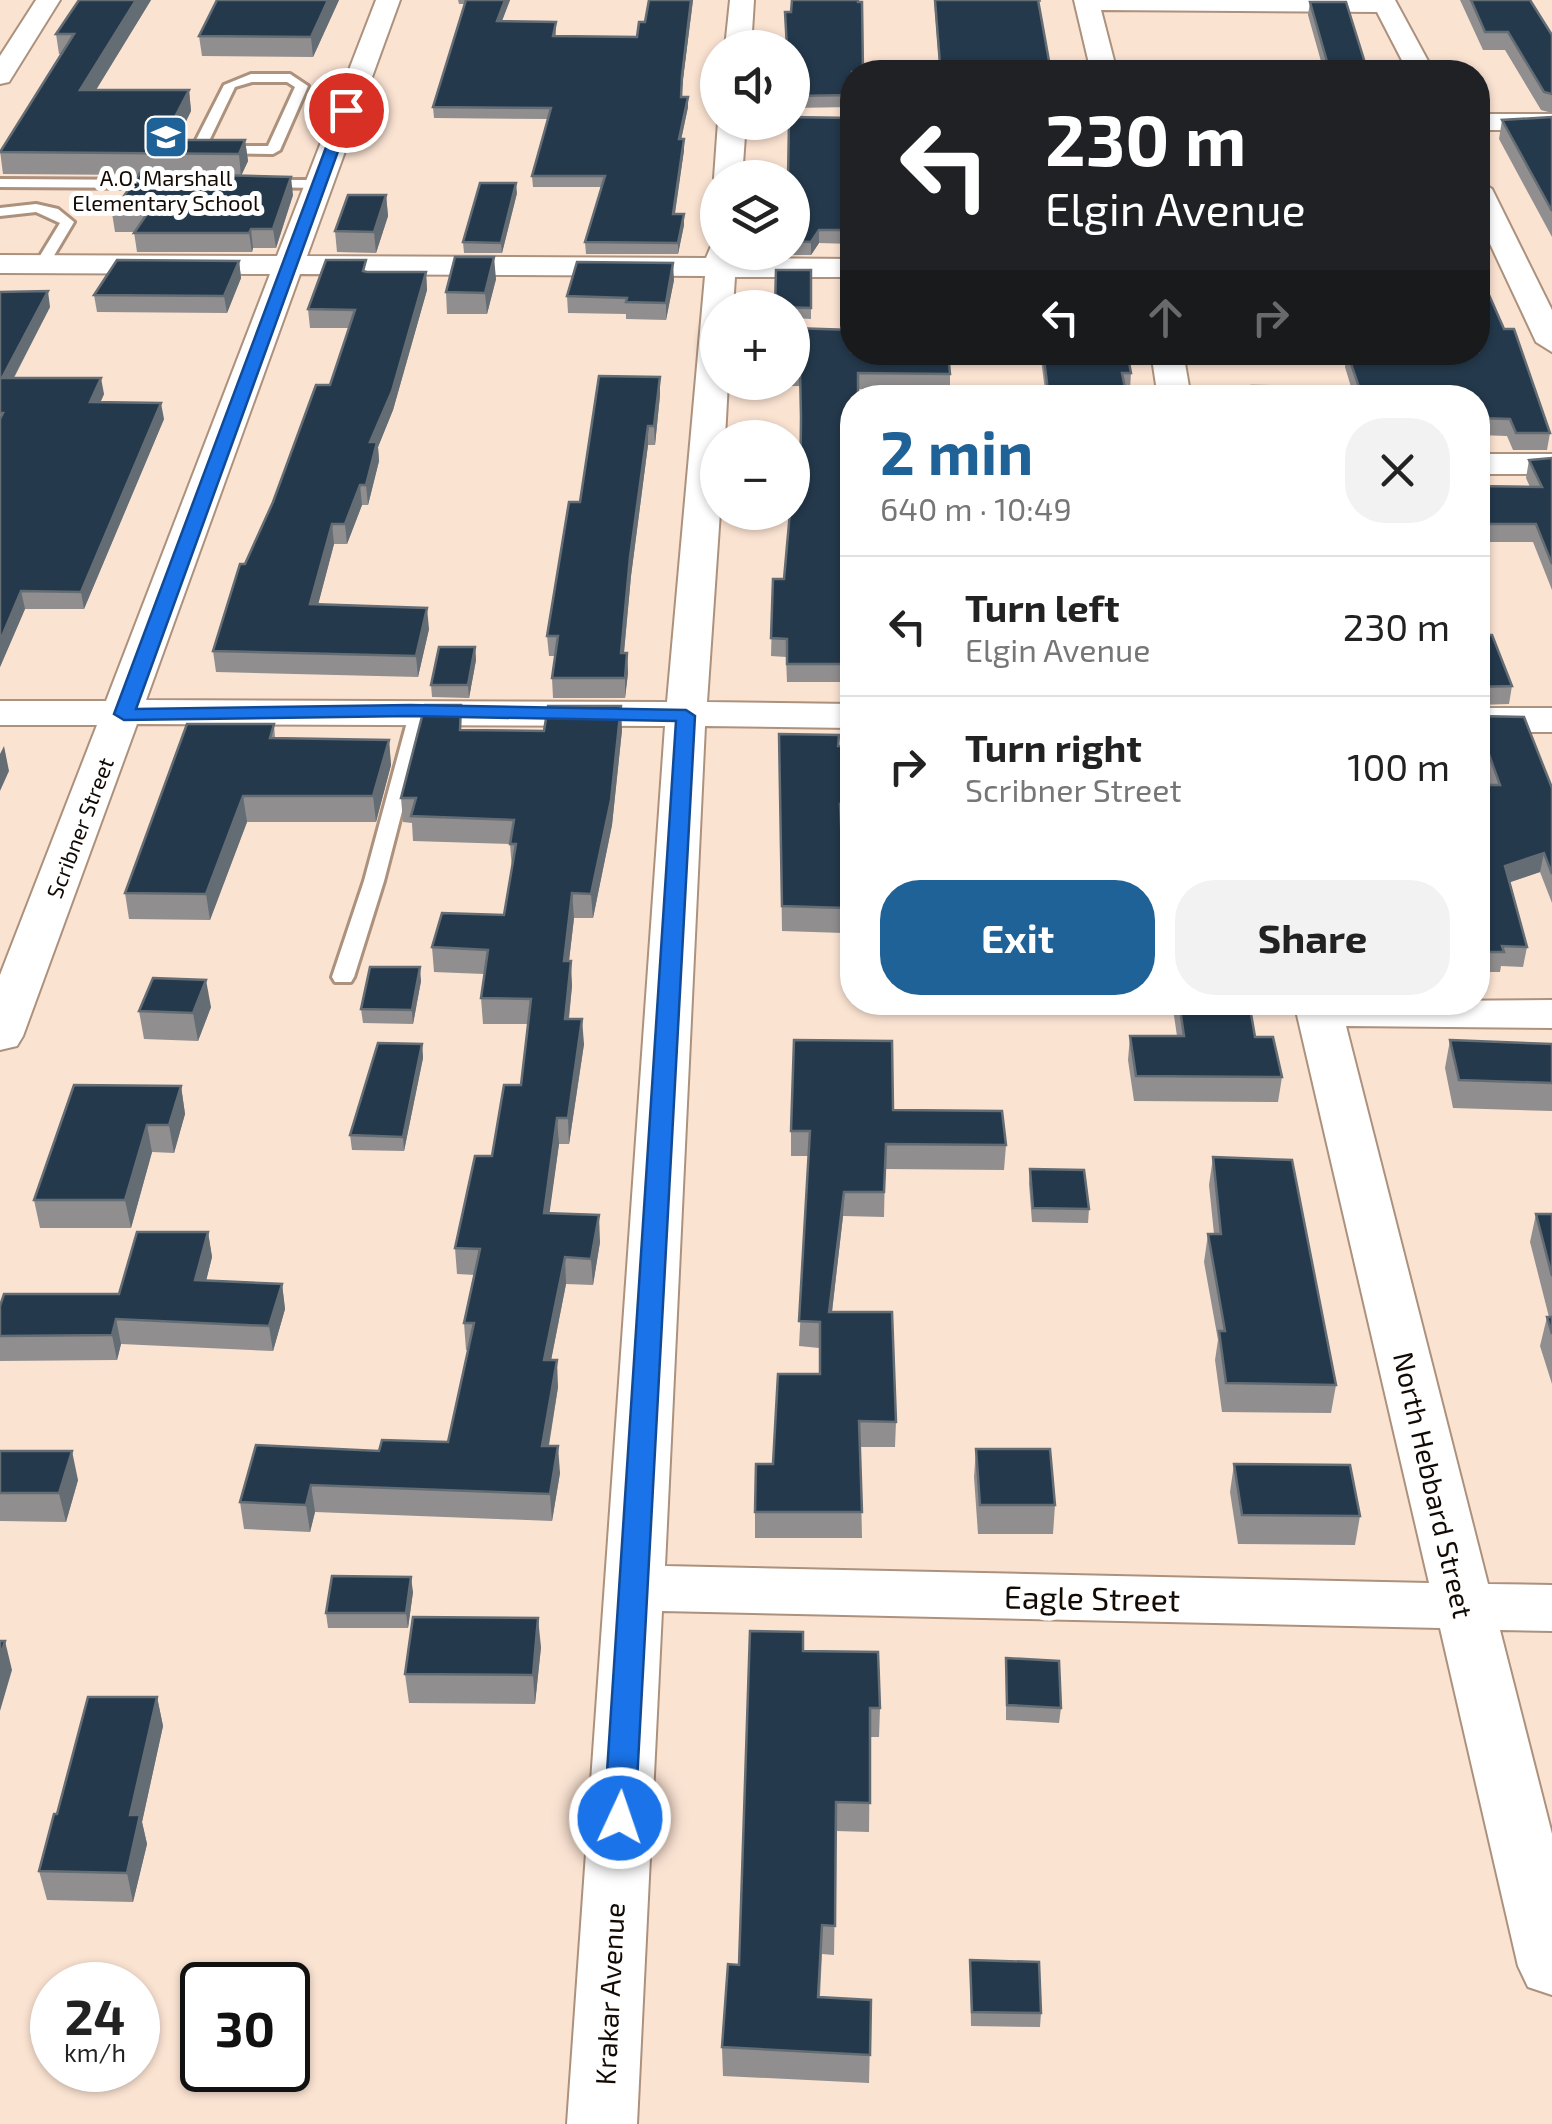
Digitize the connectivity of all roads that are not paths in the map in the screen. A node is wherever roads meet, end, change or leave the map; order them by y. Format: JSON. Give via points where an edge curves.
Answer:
{"nodes":[{"id":1,"x":48,"y":0,"type":"edge"},
{"id":2,"x":388,"y":0,"type":"edge"},
{"id":3,"x":742,"y":0,"type":"edge"},
{"id":4,"x":1087,"y":2,"type":"edge"},
{"id":5,"x":1384,"y":2,"type":"edge"},
{"id":6,"x":740,"y":30,"type":"edge"},
{"id":7,"x":1101,"y":60,"type":"edge"},
{"id":8,"x":1414,"y":60,"type":"edge"},
{"id":9,"x":0,"y":76,"type":"edge"},
{"id":10,"x":1490,"y":122,"type":"edge"},
{"id":11,"x":1552,"y":122,"type":"edge"},
{"id":12,"x":273,"y":150,"type":"junction"},
{"id":13,"x":0,"y":183,"type":"edge"},
{"id":14,"x":173,"y":184,"type":"edge"},
{"id":15,"x":250,"y":184,"type":"edge"},
{"id":16,"x":269,"y":184,"type":"junction"},
{"id":17,"x":319,"y":184,"type":"junction"},
{"id":18,"x":0,"y":212,"type":"edge"},
{"id":19,"x":1490,"y":227,"type":"edge"},
{"id":20,"x":700,"y":260,"type":"edge"},
{"id":21,"x":0,"y":264,"type":"edge"},
{"id":22,"x":42,"y":264,"type":"junction"},
{"id":23,"x":810,"y":265,"type":"edge"},
{"id":24,"x":288,"y":266,"type":"junction"},
{"id":25,"x":840,"y":267,"type":"edge"},
{"id":26,"x":720,"y":270,"type":"edge"},
{"id":27,"x":1505,"y":273,"type":"junction"},
{"id":28,"x":1552,"y":274,"type":"edge"},
{"id":29,"x":1552,"y":342,"type":"edge"},
{"id":30,"x":1490,"y":464,"type":"edge"},
{"id":31,"x":1552,"y":464,"type":"edge"},
{"id":32,"x":420,"y":711,"type":"junction"},
{"id":33,"x":0,"y":713,"type":"edge"},
{"id":34,"x":124,"y":714,"type":"junction"},
{"id":35,"x":686,"y":716,"type":"junction"},
{"id":36,"x":840,"y":716,"type":"edge"},
{"id":37,"x":1490,"y":720,"type":"edge"},
{"id":38,"x":1552,"y":720,"type":"edge"},
{"id":39,"x":343,"y":977,"type":"dead end"},
{"id":40,"x":1490,"y":1012,"type":"edge"},
{"id":41,"x":1552,"y":1014,"type":"edge"},
{"id":42,"x":1320,"y":1015,"type":"edge"},
{"id":43,"x":0,"y":1036,"type":"edge"},
{"id":44,"x":633,"y":1588,"type":"junction"},
{"id":45,"x":1462,"y":1608,"type":"junction"},
{"id":46,"x":1552,"y":1608,"type":"edge"},
{"id":47,"x":1552,"y":1966,"type":"edge"},
{"id":48,"x":602,"y":2124,"type":"edge"}],
"edges":[{"from":1,"to":9,"type":"street"},
{"from":2,"to":17,"type":"street","name":"Scribner Street"},
{"from":3,"to":6,"type":"street"},
{"from":4,"to":5,"type":"street"},
{"from":4,"to":7,"type":"street"},
{"from":5,"to":8,"type":"street"},
{"from":10,"to":11,"type":"street"},
{"from":12,"to":12,"type":"lane","via":[[302,86],[290,78],[238,80],[202,142],[210,150]]},
{"from":12,"to":16,"type":"lane","via":[[280,159]]},
{"from":13,"to":14,"type":"lane"},
{"from":15,"to":16,"type":"lane"},
{"from":16,"to":17,"type":"lane"},
{"from":17,"to":24,"type":"street","name":"Scribner Street"},
{"from":18,"to":22,"type":"lane","via":[[50,210],[67,222]]},
{"from":19,"to":27,"type":"street"},
{"from":20,"to":24,"type":"street"},
{"from":21,"to":22,"type":"street"},
{"from":22,"to":24,"type":"street"},
{"from":23,"to":25,"type":"street"},
{"from":24,"to":34,"type":"street","name":"Scribner Street"},
{"from":26,"to":35,"type":"street","name":"Krakar Avenue"},
{"from":27,"to":28,"type":"street"},
{"from":27,"to":29,"type":"street"},
{"from":30,"to":31,"type":"street"},
{"from":32,"to":34,"type":"street"},
{"from":32,"to":35,"type":"street"},
{"from":32,"to":39,"type":"lane"},
{"from":33,"to":34,"type":"street"},
{"from":34,"to":43,"type":"street","name":"Scribner Street"},
{"from":35,"to":36,"type":"street"},
{"from":35,"to":44,"type":"street","name":"Krakar Avenue"},
{"from":37,"to":38,"type":"street"},
{"from":40,"to":41,"type":"street"},
{"from":42,"to":45,"type":"street","name":"North Hebbard Street"},
{"from":44,"to":45,"type":"street","name":"Eagle Street"},
{"from":44,"to":48,"type":"street","name":"Krakar Avenue"},
{"from":45,"to":46,"type":"street","name":"Eagle Street"},
{"from":45,"to":47,"type":"street","name":"North Hebbard Street"}]}
